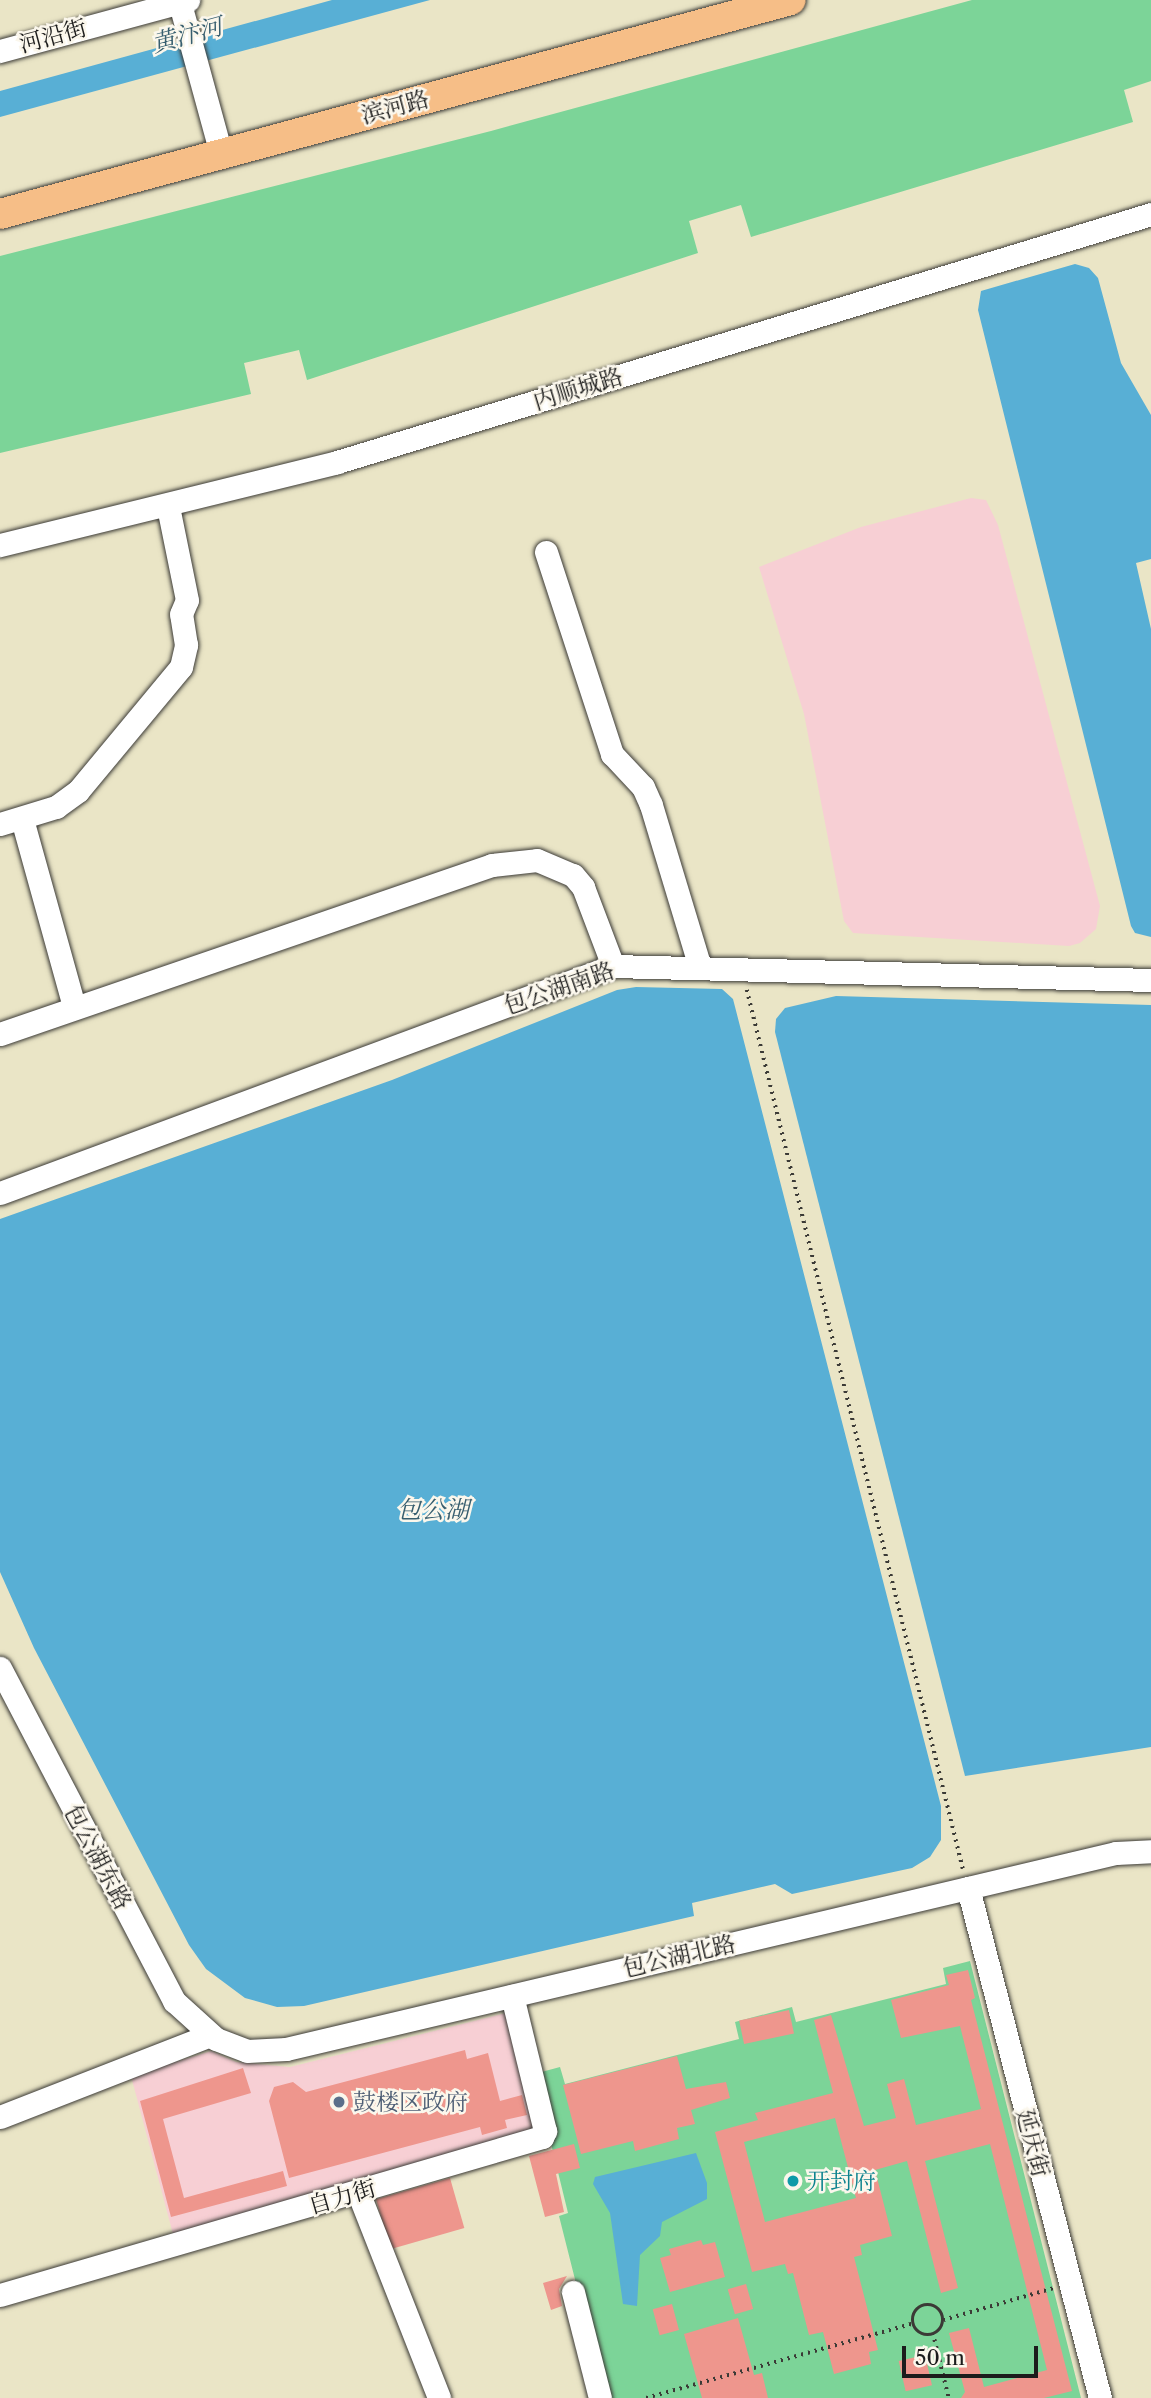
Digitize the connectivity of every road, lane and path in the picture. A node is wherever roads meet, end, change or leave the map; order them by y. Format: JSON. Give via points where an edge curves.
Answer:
{"nodes":[{"id":1,"x":722,"y":0,"type":"edge"},
{"id":2,"x":791,"y":0,"type":"edge"},
{"id":3,"x":182,"y":3,"type":"edge"},
{"id":4,"x":0,"y":51,"type":"edge"},
{"id":5,"x":219,"y":145,"type":"junction"},
{"id":6,"x":0,"y":194,"type":"edge"},
{"id":7,"x":0,"y":214,"type":"edge"},
{"id":8,"x":1151,"y":214,"type":"edge"},
{"id":9,"x":168,"y":507,"type":"junction"},
{"id":10,"x":0,"y":545,"type":"edge"},
{"id":11,"x":546,"y":552,"type":"dead end"},
{"id":12,"x":11,"y":822,"type":"edge"},
{"id":13,"x":613,"y":966,"type":"junction"},
{"id":14,"x":700,"y":967,"type":"junction"},
{"id":15,"x":741,"y":968,"type":"junction"},
{"id":16,"x":1151,"y":980,"type":"edge"},
{"id":17,"x":75,"y":1006,"type":"junction"},
{"id":18,"x":0,"y":1034,"type":"edge"},
{"id":19,"x":0,"y":1193,"type":"edge"},
{"id":20,"x":0,"y":1668,"type":"edge"},
{"id":21,"x":1151,"y":1851,"type":"edge"},
{"id":22,"x":968,"y":1888,"type":"junction"},
{"id":23,"x":512,"y":1996,"type":"junction"},
{"id":24,"x":210,"y":2035,"type":"junction"},
{"id":25,"x":0,"y":2117,"type":"edge"},
{"id":26,"x":358,"y":2192,"type":"junction"},
{"id":27,"x":1069,"y":2284,"type":"junction"},
{"id":28,"x":573,"y":2292,"type":"dead end"},
{"id":29,"x":0,"y":2295,"type":"edge"},
{"id":30,"x":943,"y":2320,"type":"junction"},
{"id":31,"x":914,"y":2323,"type":"junction"},
{"id":32,"x":933,"y":2333,"type":"junction"},
{"id":33,"x":439,"y":2398,"type":"edge"},
{"id":34,"x":600,"y":2398,"type":"edge"},
{"id":35,"x":646,"y":2398,"type":"edge"},
{"id":36,"x":949,"y":2398,"type":"edge"},
{"id":37,"x":1100,"y":2398,"type":"edge"}],
"edges":[{"from":1,"to":5,"type":"main road","name":"滨河路"},
{"from":2,"to":5,"type":"main road","name":"滨河路"},
{"from":3,"to":4,"type":"street","name":"河沿街"},
{"from":3,"to":5,"type":"street"},
{"from":5,"to":6,"type":"main road","name":"滨河路"},
{"from":5,"to":7,"type":"main road","name":"滨河路"},
{"from":8,"to":9,"type":"street","name":"内顺城路","via":[[337,462]]},
{"from":9,"to":10,"type":"street","name":"内顺城路"},
{"from":9,"to":12,"type":"street","via":[[187,600],[181,614],[186,645],[181,667],[78,791],[56,807]]},
{"from":11,"to":14,"type":"street","via":[[612,754],[643,788],[651,805]]},
{"from":12,"to":17,"type":"street"},
{"from":13,"to":14,"type":"street","name":"包公湖南路"},
{"from":13,"to":17,"type":"street","via":[[583,887],[558,865],[537,860],[492,865]]},
{"from":13,"to":19,"type":"street","name":"包公湖南路"},
{"from":14,"to":15,"type":"street","name":"包公湖南路"},
{"from":15,"to":16,"type":"street","name":"包公湖南路"},
{"from":15,"to":22,"type":"path"},
{"from":17,"to":18,"type":"street"},
{"from":20,"to":24,"type":"street","name":"包公湖东路","via":[[174,2001]]},
{"from":21,"to":22,"type":"street","name":"包公湖北路","via":[[1116,1853]]},
{"from":22,"to":23,"type":"street","name":"包公湖北路"},
{"from":22,"to":27,"type":"street","name":"延庆街"},
{"from":23,"to":24,"type":"street","name":"包公湖北路","via":[[270,2051],[237,2049]]},
{"from":23,"to":26,"type":"street","name":"自力街","via":[[545,2131],[542,2137]]},
{"from":24,"to":25,"type":"street"},
{"from":26,"to":29,"type":"street","name":"自力街"},
{"from":26,"to":33,"type":"street"},
{"from":27,"to":30,"type":"path"},
{"from":27,"to":37,"type":"street","name":"延庆街"},
{"from":28,"to":34,"type":"street"},
{"from":30,"to":31,"type":"path","via":[[936,2307],[927,2305],[915,2313]]},
{"from":30,"to":32,"type":"path"},
{"from":31,"to":32,"type":"path","via":[[923,2334]]},
{"from":31,"to":35,"type":"path"},
{"from":32,"to":36,"type":"path"}]}
